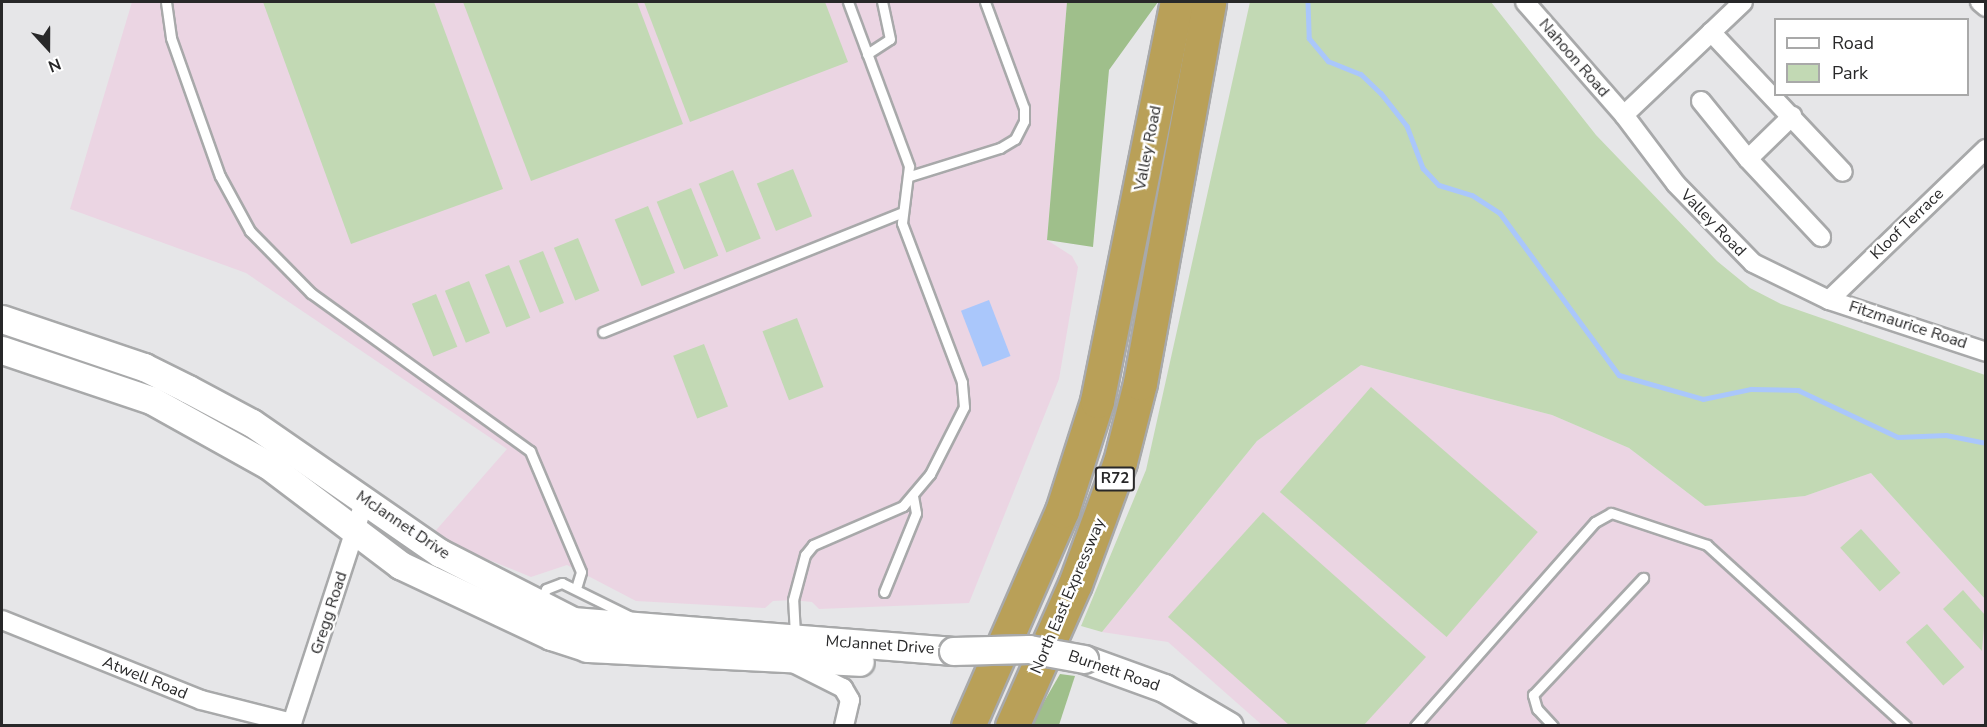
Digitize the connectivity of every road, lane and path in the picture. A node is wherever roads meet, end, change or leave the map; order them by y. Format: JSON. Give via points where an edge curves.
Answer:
{"nodes":[{"id":1,"x":166,"y":2,"type":"edge"},
{"id":2,"x":848,"y":2,"type":"edge"},
{"id":3,"x":882,"y":2,"type":"edge"},
{"id":4,"x":985,"y":2,"type":"edge"},
{"id":5,"x":1177,"y":2,"type":"edge"},
{"id":6,"x":1209,"y":2,"type":"edge"},
{"id":7,"x":1524,"y":2,"type":"edge"},
{"id":8,"x":1743,"y":2,"type":"edge"},
{"id":9,"x":1980,"y":2,"type":"edge"},
{"id":10,"x":1986,"y":8,"type":"edge"},
{"id":11,"x":1711,"y":32,"type":"junction"},
{"id":12,"x":867,"y":54,"type":"junction"},
{"id":13,"x":1701,"y":101,"type":"dead end"},
{"id":14,"x":1624,"y":115,"type":"junction"},
{"id":15,"x":1792,"y":117,"type":"junction"},
{"id":16,"x":1986,"y":149,"type":"edge"},
{"id":17,"x":1748,"y":159,"type":"junction"},
{"id":18,"x":1843,"y":172,"type":"dead end"},
{"id":19,"x":910,"y":176,"type":"junction"},
{"id":20,"x":900,"y":213,"type":"junction"},
{"id":21,"x":1167,"y":217,"type":"joint"},
{"id":22,"x":1821,"y":237,"type":"dead end"},
{"id":23,"x":1829,"y":300,"type":"junction"},
{"id":24,"x":2,"y":318,"type":"edge"},
{"id":25,"x":603,"y":332,"type":"dead end"},
{"id":26,"x":2,"y":350,"type":"edge"},
{"id":27,"x":1986,"y":352,"type":"edge"},
{"id":28,"x":913,"y":496,"type":"junction"},
{"id":29,"x":365,"y":500,"type":"junction"},
{"id":30,"x":355,"y":533,"type":"junction"},
{"id":31,"x":1643,"y":578,"type":"dead end"},
{"id":32,"x":577,"y":585,"type":"junction"},
{"id":33,"x":884,"y":592,"type":"dead end"},
{"id":34,"x":536,"y":617,"type":"junction"},
{"id":35,"x":2,"y":620,"type":"edge"},
{"id":36,"x":646,"y":626,"type":"junction"},
{"id":37,"x":792,"y":649,"type":"junction"},
{"id":38,"x":953,"y":651,"type":"junction"},
{"id":39,"x":292,"y":724,"type":"edge"},
{"id":40,"x":844,"y":726,"type":"edge"},
{"id":41,"x":968,"y":726,"type":"edge"},
{"id":42,"x":1012,"y":726,"type":"edge"},
{"id":43,"x":1230,"y":726,"type":"edge"},
{"id":44,"x":1415,"y":726,"type":"edge"},
{"id":45,"x":1553,"y":726,"type":"edge"},
{"id":46,"x":1906,"y":726,"type":"edge"}],
"edges":[{"from":1,"to":32,"type":"lane","via":[[171,38],[220,176],[249,231],[311,293],[530,451],[581,572]]},
{"from":2,"to":12,"type":"lane"},
{"from":3,"to":12,"type":"lane","via":[[890,39]]},
{"from":4,"to":19,"type":"lane","via":[[1024,108],[1024,121],[1015,139],[1000,148]]},
{"from":5,"to":41,"type":"highway","name":"Valley Road","number":"R72","via":[[1097,401],[1062,511]]},
{"from":6,"to":21,"type":"highway","name":"Valley Road","number":"R72"},
{"from":7,"to":14,"type":"street","name":"Nahoon Road"},
{"from":8,"to":11,"type":"street"},
{"from":9,"to":10,"type":"street"},
{"from":11,"to":14,"type":"street"},
{"from":11,"to":15,"type":"street"},
{"from":12,"to":19,"type":"lane"},
{"from":13,"to":17,"type":"street"},
{"from":14,"to":23,"type":"street","name":"Valley Road","via":[[1730,246],[1785,282]]},
{"from":15,"to":17,"type":"street"},
{"from":15,"to":18,"type":"street"},
{"from":16,"to":23,"type":"street","name":"Kloof Terrace"},
{"from":17,"to":22,"type":"street"},
{"from":19,"to":20,"type":"lane"},
{"from":20,"to":25,"type":"lane"},
{"from":20,"to":28,"type":"lane","via":[[965,394],[957,428]]},
{"from":21,"to":42,"type":"highway","name":"North East Expressway","number":"R72","via":[[1140,383],[1120,462],[1075,584]]},
{"from":23,"to":27,"type":"street","name":"Fitzmaurice Road"},
{"from":24,"to":29,"type":"street","name":"McJannet Drive","via":[[144,367],[252,423]]},
{"from":26,"to":30,"type":"street","name":"McJannet Drive","via":[[151,400],[268,465]]},
{"from":28,"to":33,"type":"lane","via":[[916,513]]},
{"from":28,"to":37,"type":"lane","via":[[882,519],[813,544],[795,586]]},
{"from":29,"to":30,"type":"street","name":"Gregg Road"},
{"from":29,"to":34,"type":"street","name":"McJannet Drive"},
{"from":30,"to":34,"type":"street","name":"McJannet Drive","via":[[400,565]]},
{"from":30,"to":39,"type":"street","name":"Gregg Road"},
{"from":31,"to":45,"type":"lane","via":[[1533,695],[1537,710]]},
{"from":32,"to":34,"type":"lane","via":[[562,583],[546,589]]},
{"from":32,"to":36,"type":"lane"},
{"from":34,"to":36,"type":"street","name":"McJannet Drive"},
{"from":34,"to":37,"type":"street","name":"McJannet Drive","via":[[587,648]]},
{"from":35,"to":39,"type":"street","name":"Atwell Road","via":[[201,700]]},
{"from":36,"to":37,"type":"street","name":"McJannet Drive"},
{"from":37,"to":38,"type":"street","name":"McJannet Drive"},
{"from":37,"to":38,"type":"street","name":"McJannet Drive","via":[[805,649],[842,661],[897,661]]},
{"from":37,"to":40,"type":"street","via":[[843,688],[850,700]]},
{"from":38,"to":43,"type":"street","name":"Burnett Road","bridge":true,"via":[[1029,649],[1083,659],[1164,688]]},
{"from":44,"to":46,"type":"lane","via":[[1595,522],[1611,513],[1707,545]]}]}
